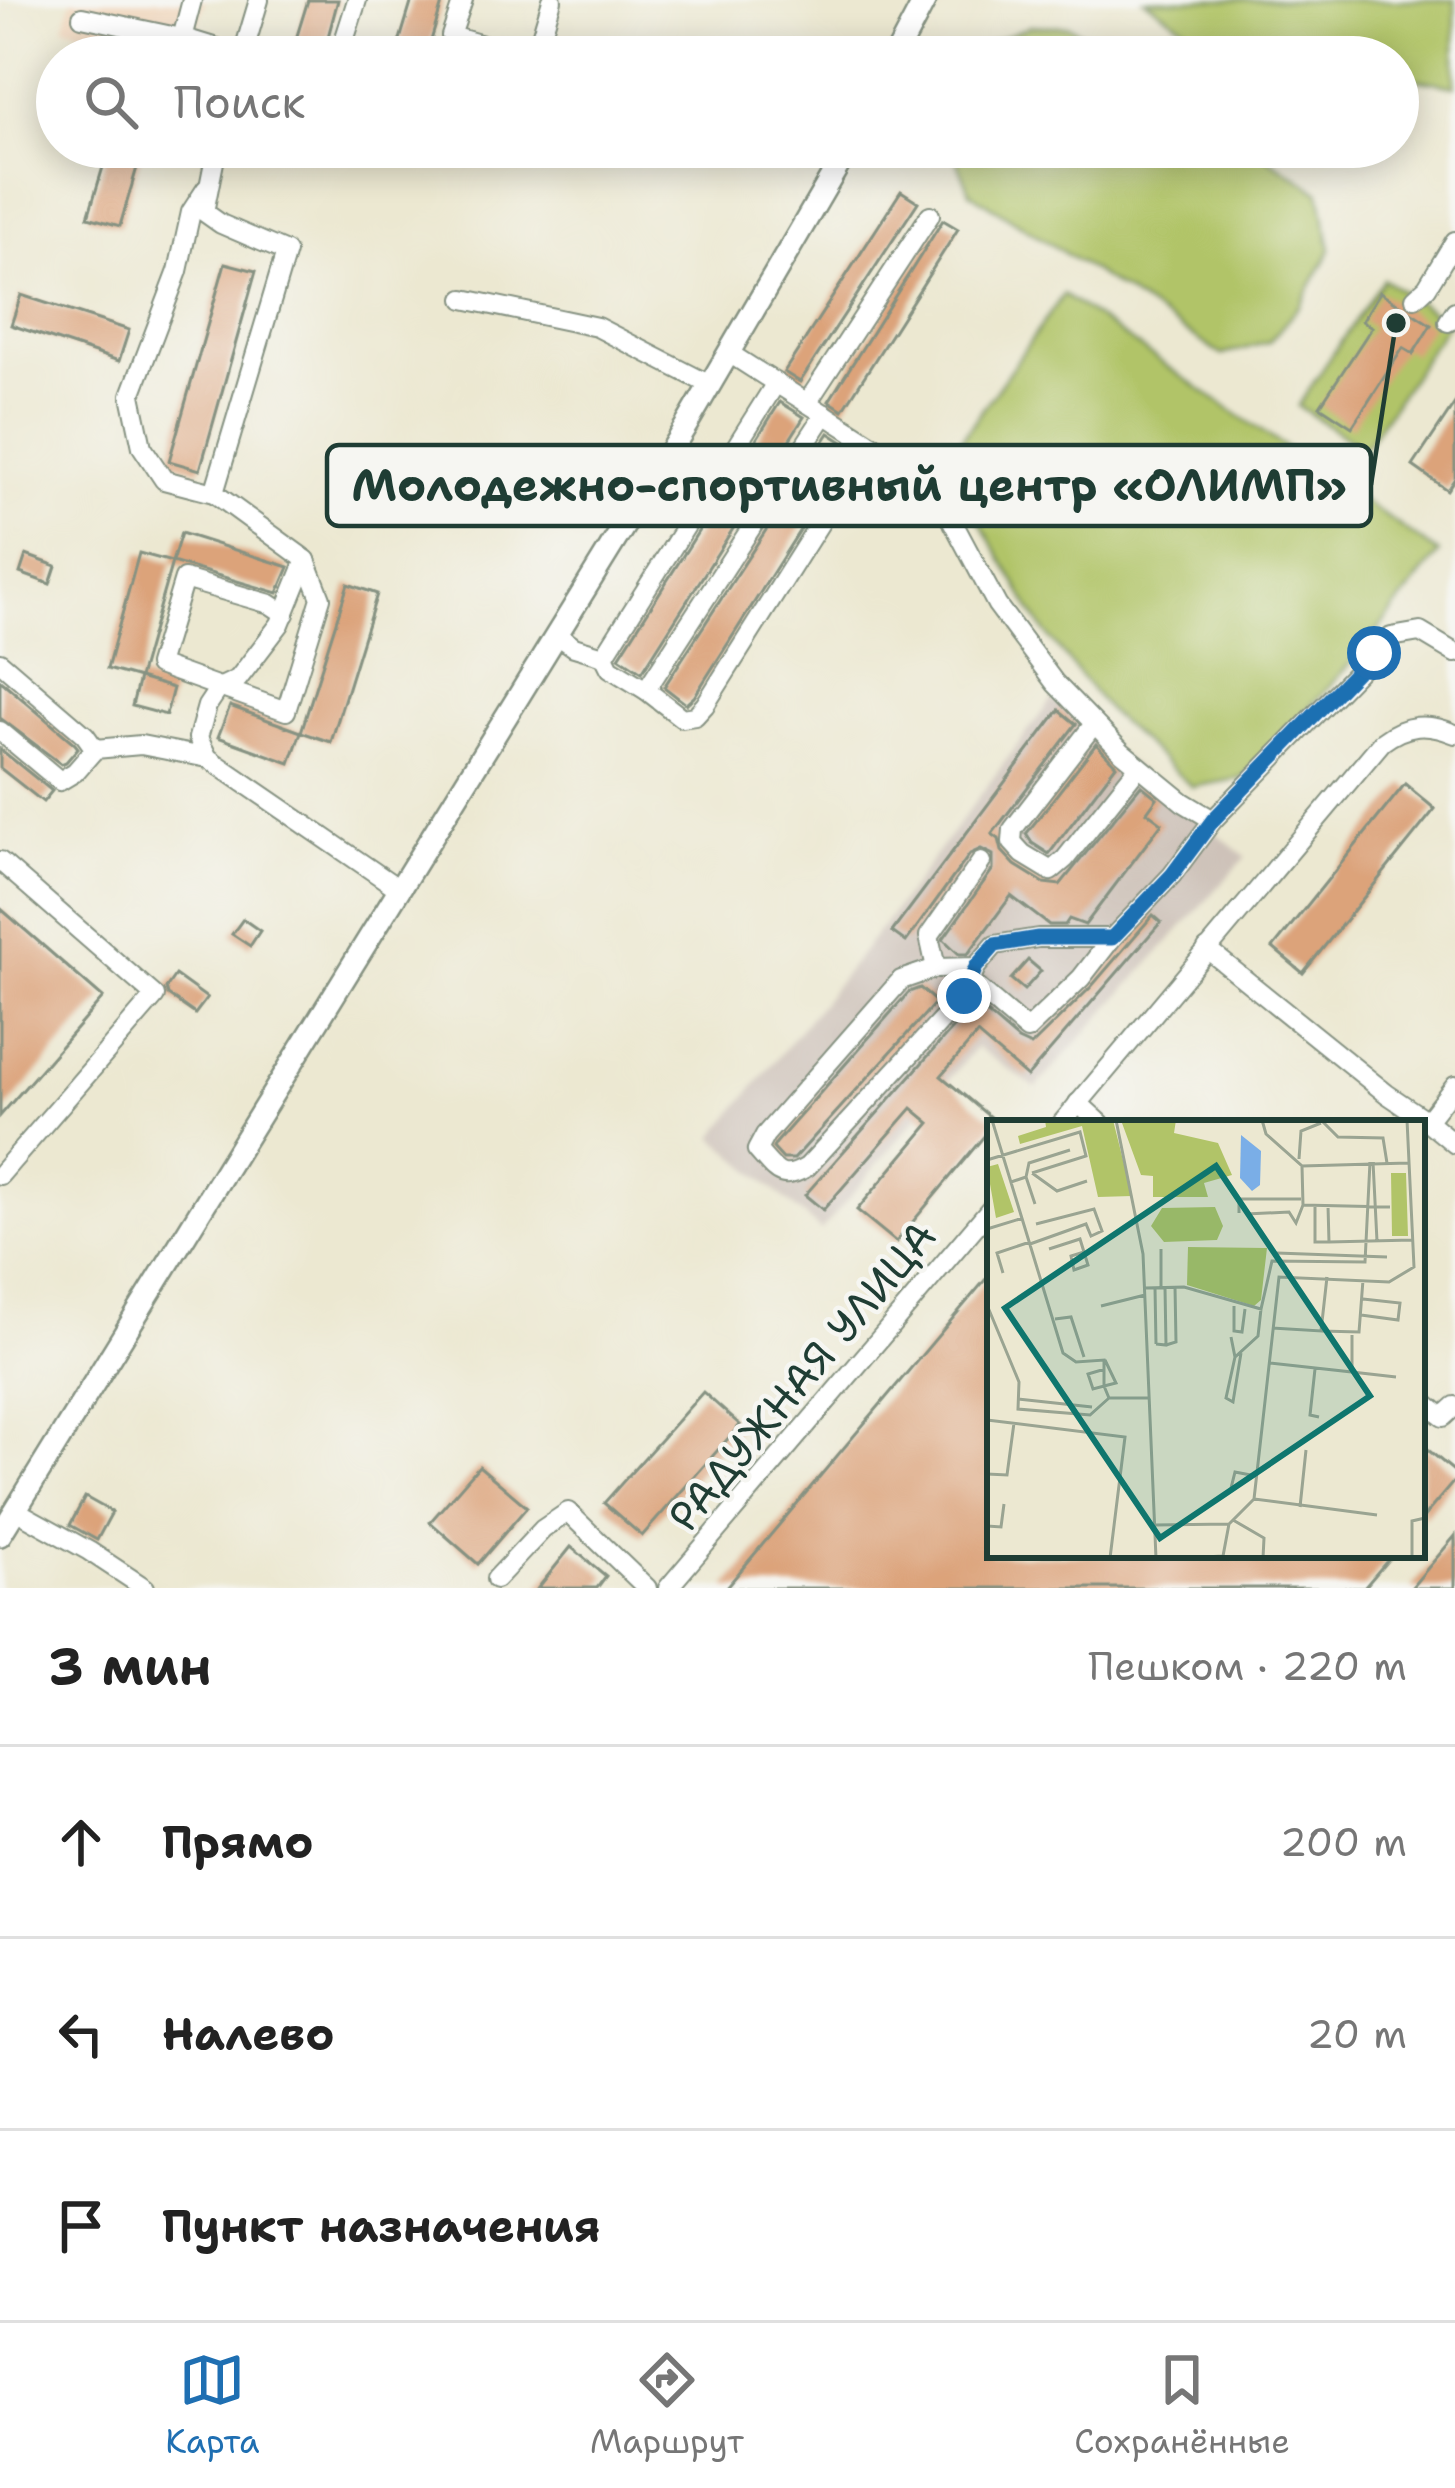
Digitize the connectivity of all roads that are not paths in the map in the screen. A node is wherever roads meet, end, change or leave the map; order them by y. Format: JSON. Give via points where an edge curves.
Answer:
{"nodes":[{"id":1,"x":193,"y":0,"type":"edge"},
{"id":2,"x":259,"y":0,"type":"edge"},
{"id":3,"x":357,"y":0,"type":"edge"},
{"id":4,"x":463,"y":0,"type":"edge"},
{"id":5,"x":552,"y":0,"type":"edge"},
{"id":6,"x":925,"y":0,"type":"edge"},
{"id":7,"x":82,"y":17,"type":"dead end"},
{"id":8,"x":172,"y":36,"type":"edge"},
{"id":9,"x":183,"y":36,"type":"edge"},
{"id":10,"x":249,"y":36,"type":"edge"},
{"id":11,"x":346,"y":36,"type":"edge"},
{"id":12,"x":451,"y":36,"type":"edge"},
{"id":13,"x":541,"y":36,"type":"edge"},
{"id":14,"x":906,"y":36,"type":"edge"},
{"id":15,"x":212,"y":168,"type":"edge"},
{"id":16,"x":837,"y":168,"type":"edge"},
{"id":17,"x":206,"y":189,"type":"junction"},
{"id":18,"x":930,"y":215,"type":"dead end"},
{"id":19,"x":1455,"y":241,"type":"edge"},
{"id":20,"x":1415,"y":298,"type":"dead end"},
{"id":21,"x":464,"y":299,"type":"dead end"},
{"id":22,"x":729,"y":353,"type":"junction"},
{"id":23,"x":776,"y":383,"type":"junction"},
{"id":24,"x":710,"y":386,"type":"junction"},
{"id":25,"x":807,"y":404,"type":"junction"},
{"id":26,"x":825,"y":414,"type":"junction"},
{"id":27,"x":873,"y":445,"type":"junction"},
{"id":28,"x":214,"y":493,"type":"junction"},
{"id":29,"x":306,"y":560,"type":"junction"},
{"id":30,"x":285,"y":614,"type":"junction"},
{"id":31,"x":556,"y":634,"type":"junction"},
{"id":32,"x":1455,"y":653,"type":"edge"},
{"id":33,"x":604,"y":656,"type":"junction"},
{"id":34,"x":0,"y":662,"type":"edge"},
{"id":35,"x":219,"y":688,"type":"junction"},
{"id":36,"x":646,"y":690,"type":"junction"},
{"id":37,"x":1094,"y":724,"type":"junction"},
{"id":38,"x":0,"y":731,"type":"edge"},
{"id":39,"x":1455,"y":734,"type":"edge"},
{"id":40,"x":95,"y":749,"type":"junction"},
{"id":41,"x":208,"y":758,"type":"junction"},
{"id":42,"x":1139,"y":766,"type":"junction"},
{"id":43,"x":1213,"y":820,"type":"junction"},
{"id":44,"x":0,"y":861,"type":"edge"},
{"id":45,"x":981,"y":862,"type":"dead end"},
{"id":46,"x":399,"y":889,"type":"junction"},
{"id":47,"x":1112,"y":938,"type":"junction"},
{"id":48,"x":1208,"y":949,"type":"junction"},
{"id":49,"x":936,"y":968,"type":"junction"},
{"id":50,"x":973,"y":974,"type":"junction"},
{"id":51,"x":1455,"y":1085,"type":"edge"},
{"id":52,"x":1078,"y":1103,"type":"junction"},
{"id":53,"x":1064,"y":1120,"type":"edge"},
{"id":54,"x":1097,"y":1120,"type":"edge"},
{"id":55,"x":1425,"y":1120,"type":"edge"},
{"id":56,"x":1426,"y":1121,"type":"joint"},
{"id":57,"x":1455,"y":1144,"type":"edge"},
{"id":58,"x":0,"y":1175,"type":"edge"},
{"id":59,"x":987,"y":1213,"type":"edge"},
{"id":60,"x":15,"y":1510,"type":"junction"},
{"id":61,"x":0,"y":1535,"type":"edge"},
{"id":62,"x":496,"y":1580,"type":"dead end"},
{"id":63,"x":145,"y":1588,"type":"edge"},
{"id":64,"x":646,"y":1588,"type":"edge"},
{"id":65,"x":668,"y":1588,"type":"edge"}],
"edges":[{"from":1,"to":9,"type":"street"},
{"from":2,"to":10,"type":"street"},
{"from":3,"to":11,"type":"street"},
{"from":4,"to":12,"type":"street"},
{"from":5,"to":13,"type":"street"},
{"from":6,"to":14,"type":"main road"},
{"from":7,"to":8,"type":"street"},
{"from":15,"to":17,"type":"street"},
{"from":16,"to":22,"type":"main road"},
{"from":17,"to":28,"type":"street","via":[[191,212],[178,272],[131,395],[142,447],[164,480]]},
{"from":17,"to":28,"type":"street","via":[[204,212],[286,252]]},
{"from":18,"to":25,"type":"street"},
{"from":19,"to":20,"type":"street"},
{"from":21,"to":24,"type":"street","via":[[597,327]]},
{"from":22,"to":23,"type":"street"},
{"from":22,"to":24,"type":"main road"},
{"from":23,"to":25,"type":"street"},
{"from":23,"to":33,"type":"street"},
{"from":24,"to":31,"type":"main road"},
{"from":25,"to":26,"type":"street"},
{"from":26,"to":27,"type":"street"},
{"from":26,"to":36,"type":"street"},
{"from":27,"to":36,"type":"street","via":[[695,716],[682,718]]},
{"from":27,"to":37,"type":"street","via":[[941,500],[997,605]]},
{"from":28,"to":29,"type":"street"},
{"from":29,"to":30,"type":"street"},
{"from":29,"to":35,"type":"street","via":[[321,598],[286,711]]},
{"from":30,"to":35,"type":"street","via":[[238,679]]},
{"from":30,"to":35,"type":"street","via":[[184,579],[158,665]]},
{"from":31,"to":33,"type":"street"},
{"from":31,"to":46,"type":"main road"},
{"from":32,"to":43,"type":"street","via":[[1420,632],[1391,637]]},
{"from":33,"to":36,"type":"street"},
{"from":34,"to":40,"type":"street"},
{"from":35,"to":41,"type":"street","via":[[197,737]]},
{"from":37,"to":42,"type":"street"},
{"from":37,"to":42,"type":"street","via":[[1013,829],[1023,854],[1051,871]]},
{"from":38,"to":40,"type":"street","via":[[60,781]]},
{"from":39,"to":48,"type":"street","via":[[1416,725],[1382,742]]},
{"from":40,"to":41,"type":"street","via":[[141,746]]},
{"from":41,"to":46,"type":"street"},
{"from":42,"to":43,"type":"street"},
{"from":43,"to":47,"type":"street"},
{"from":44,"to":58,"type":"street","via":[[155,996]]},
{"from":45,"to":49,"type":"street","via":[[929,936]]},
{"from":46,"to":60,"type":"main road"},
{"from":47,"to":50,"type":"street","via":[[995,945]]},
{"from":47,"to":50,"type":"street","via":[[1027,1030]]},
{"from":48,"to":52,"type":"street"},
{"from":48,"to":55,"type":"street"},
{"from":49,"to":50,"type":"street"},
{"from":49,"to":50,"type":"street","via":[[901,980],[765,1135],[758,1150],[781,1175],[807,1167],[964,996]]},
{"from":51,"to":56,"type":"street"},
{"from":52,"to":53,"type":"street"},
{"from":52,"to":54,"type":"street"},
{"from":56,"to":57,"type":"street"},
{"from":59,"to":65,"type":"street","name":"РАДУЖНАЯ УЛИЦА"},
{"from":60,"to":61,"type":"main road"},
{"from":60,"to":63,"type":"street"},
{"from":62,"to":64,"type":"street","via":[[568,1512]]}]}
